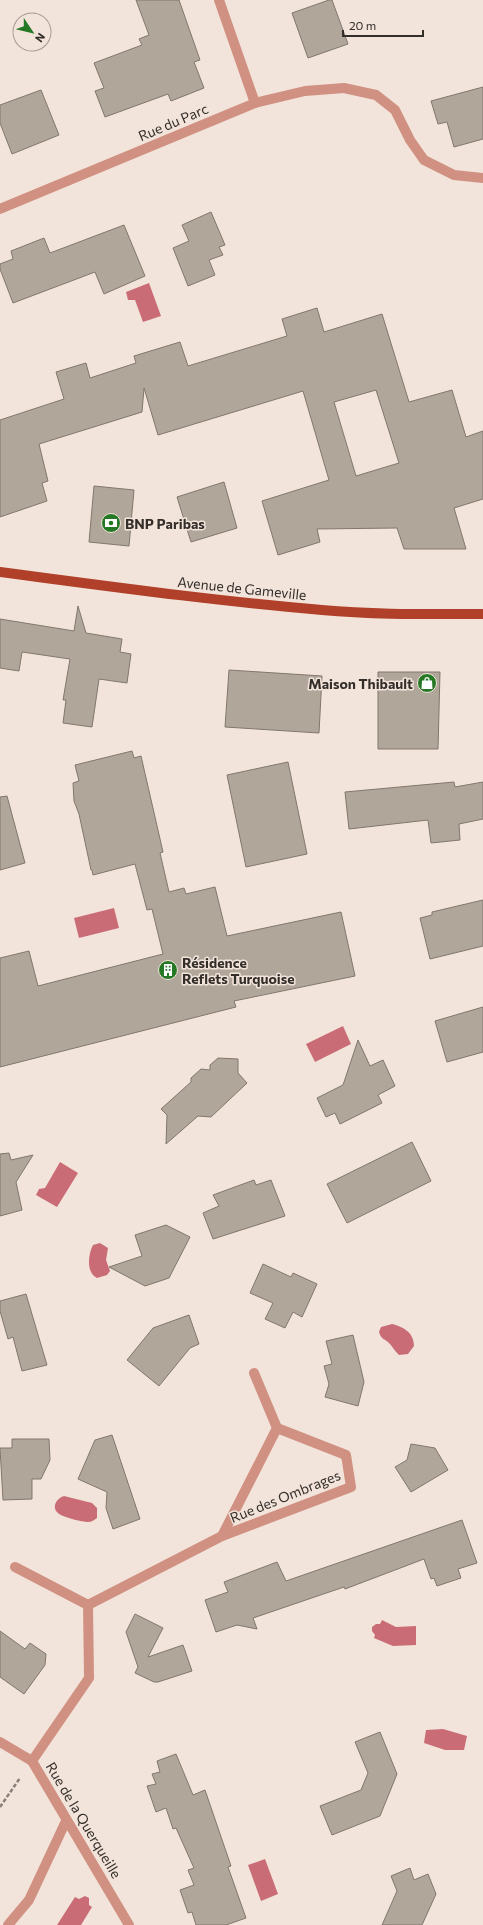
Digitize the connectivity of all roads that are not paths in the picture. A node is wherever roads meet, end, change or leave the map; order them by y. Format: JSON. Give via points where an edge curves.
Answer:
{"nodes":[{"id":1,"x":218,"y":0,"type":"edge"},
{"id":2,"x":255,"y":103,"type":"junction"},
{"id":3,"x":483,"y":178,"type":"edge"},
{"id":4,"x":0,"y":209,"type":"edge"},
{"id":5,"x":0,"y":572,"type":"edge"},
{"id":6,"x":483,"y":614,"type":"edge"},
{"id":7,"x":254,"y":1373,"type":"dead end"},
{"id":8,"x":277,"y":1428,"type":"junction"},
{"id":9,"x":222,"y":1536,"type":"junction"},
{"id":10,"x":15,"y":1567,"type":"dead end"},
{"id":11,"x":88,"y":1605,"type":"junction"},
{"id":12,"x":0,"y":1742,"type":"edge"},
{"id":13,"x":32,"y":1761,"type":"junction"},
{"id":14,"x":66,"y":1821,"type":"junction"},
{"id":15,"x":8,"y":1925,"type":"edge"},
{"id":16,"x":129,"y":1925,"type":"edge"}],
"edges":[{"from":1,"to":2,"type":"street"},
{"from":2,"to":3,"type":"street","name":"Rue du Parc","via":[[305,91],[344,88],[376,95],[395,110],[410,140],[424,160],[454,175]]},
{"from":2,"to":4,"type":"street","name":"Rue du Parc"},
{"from":5,"to":6,"type":"main road","name":"Avenue de Gameville","via":[[161,594],[323,610],[400,614]]},
{"from":7,"to":8,"type":"street"},
{"from":8,"to":9,"type":"street","name":"Rue des Ombrages"},
{"from":8,"to":9,"type":"street","name":"Rue des Ombrages","via":[[346,1455],[351,1487]]},
{"from":9,"to":11,"type":"street","name":"Rue des Ombrages"},
{"from":10,"to":11,"type":"street"},
{"from":11,"to":13,"type":"street","via":[[89,1678]]},
{"from":12,"to":13,"type":"street","name":"Rue de la Querqueille"},
{"from":13,"to":14,"type":"street","name":"Rue de la Querqueille"},
{"from":14,"to":15,"type":"street","via":[[29,1900]]},
{"from":14,"to":16,"type":"street","name":"Rue de la Querqueille"}]}
